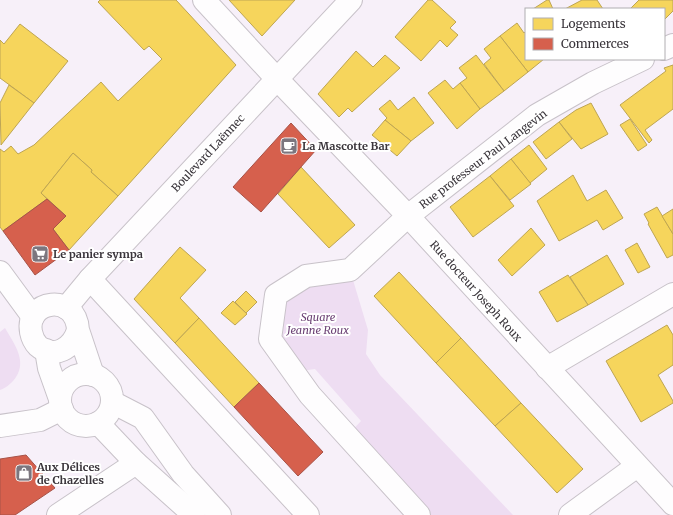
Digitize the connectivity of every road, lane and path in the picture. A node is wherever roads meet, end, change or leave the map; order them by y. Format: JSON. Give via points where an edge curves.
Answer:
{"nodes":[{"id":1,"x":204,"y":0,"type":"edge"},
{"id":2,"x":352,"y":0,"type":"edge"},
{"id":3,"x":641,"y":60,"type":"edge"},
{"id":4,"x":277,"y":79,"type":"junction"},
{"id":5,"x":408,"y":216,"type":"junction"},
{"id":6,"x":0,"y":272,"type":"edge"},
{"id":7,"x":90,"y":279,"type":"junction"},
{"id":8,"x":673,"y":294,"type":"edge"},
{"id":9,"x":66,"y":308,"type":"junction"},
{"id":10,"x":33,"y":317,"type":"junction"},
{"id":11,"x":78,"y":330,"type":"junction"},
{"id":12,"x":46,"y":350,"type":"junction"},
{"id":13,"x":547,"y":368,"type":"junction"},
{"id":14,"x":93,"y":374,"type":"junction"},
{"id":15,"x":112,"y":402,"type":"junction"},
{"id":16,"x":61,"y":404,"type":"junction"},
{"id":17,"x":98,"y":423,"type":"junction"},
{"id":18,"x":0,"y":426,"type":"edge"},
{"id":19,"x":136,"y":463,"type":"junction"},
{"id":20,"x":637,"y":466,"type":"junction"},
{"id":21,"x":673,"y":504,"type":"edge"},
{"id":22,"x":58,"y":515,"type":"edge"},
{"id":23,"x":194,"y":515,"type":"edge"},
{"id":24,"x":220,"y":515,"type":"edge"},
{"id":25,"x":308,"y":515,"type":"edge"},
{"id":26,"x":419,"y":515,"type":"edge"},
{"id":27,"x":570,"y":515,"type":"edge"}],
"edges":[{"from":1,"to":4,"type":"street","name":"Rue docteur Joseph Roux"},
{"from":2,"to":4,"type":"street","name":"Boulevard Laënnec"},
{"from":3,"to":5,"type":"street","name":"Rue professeur Paul Langevin","via":[[537,114]]},
{"from":4,"to":5,"type":"street","name":"Rue docteur Joseph Roux"},
{"from":4,"to":7,"type":"street","name":"Boulevard Laënnec"},
{"from":5,"to":13,"type":"street","name":"Rue docteur Joseph Roux"},
{"from":5,"to":26,"type":"street","via":[[350,270],[306,276],[276,295],[270,339],[310,394]]},
{"from":6,"to":10,"type":"street"},
{"from":7,"to":9,"type":"street","name":"Boulevard Laënnec"},
{"from":7,"to":25,"type":"street"},
{"from":8,"to":13,"type":"street"},
{"from":9,"to":10,"type":"street","via":[[59,305],[44,307]]},
{"from":9,"to":11,"type":"street","via":[[75,317]]},
{"from":10,"to":12,"type":"street","via":[[32,337],[35,343]]},
{"from":11,"to":12,"type":"street","via":[[67,348],[61,351]]},
{"from":11,"to":14,"type":"street"},
{"from":12,"to":16,"type":"street"},
{"from":13,"to":20,"type":"street","name":"Rue docteur Joseph Roux"},
{"from":14,"to":15,"type":"street","via":[[108,385],[112,393]]},
{"from":14,"to":16,"type":"street","via":[[78,375],[65,384]]},
{"from":15,"to":17,"type":"street","via":[[105,418]]},
{"from":15,"to":24,"type":"street","via":[[143,418],[183,474]]},
{"from":16,"to":17,"type":"street","via":[[66,417],[73,422],[90,426]]},
{"from":16,"to":18,"type":"street","via":[[40,420]]},
{"from":17,"to":19,"type":"street"},
{"from":19,"to":22,"type":"street"},
{"from":19,"to":23,"type":"street"},
{"from":20,"to":21,"type":"street","name":"Rue docteur Joseph Roux"},
{"from":20,"to":27,"type":"street"}]}
